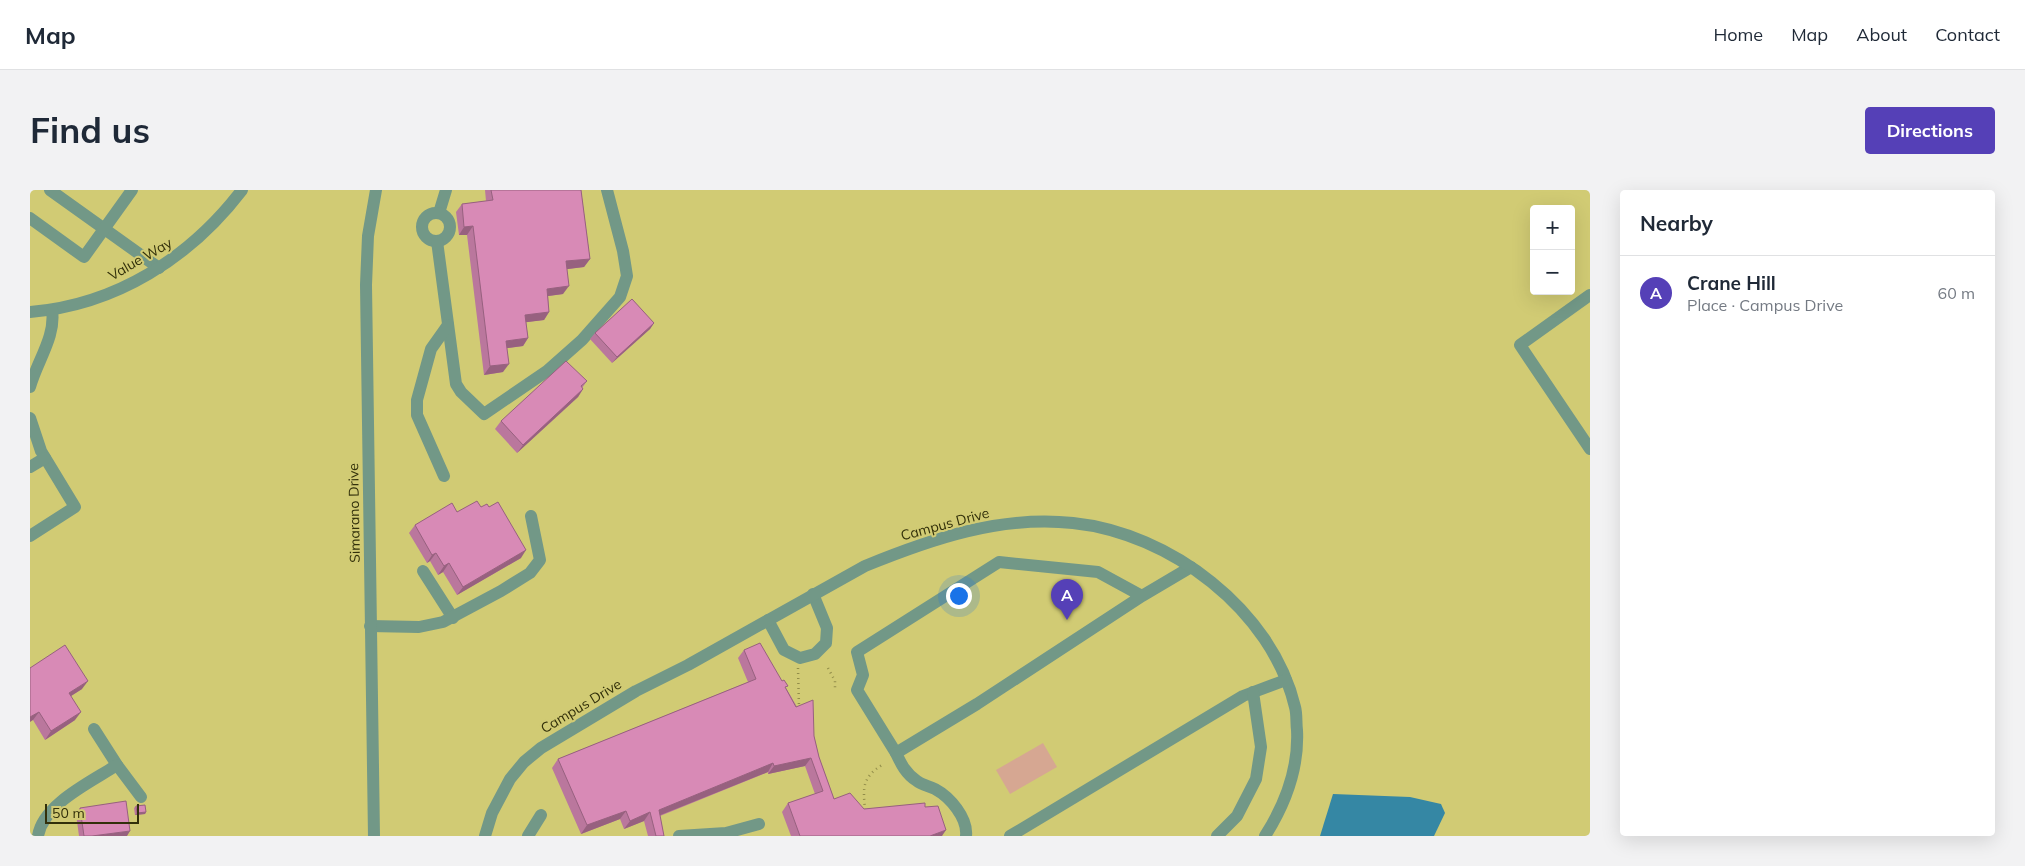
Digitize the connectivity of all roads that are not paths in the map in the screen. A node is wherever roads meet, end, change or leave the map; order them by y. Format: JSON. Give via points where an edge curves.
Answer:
{"nodes":[{"id":1,"x":50,"y":190,"type":"edge"},
{"id":2,"x":132,"y":190,"type":"edge"},
{"id":3,"x":242,"y":190,"type":"edge"},
{"id":4,"x":376,"y":190,"type":"edge"},
{"id":5,"x":446,"y":190,"type":"edge"},
{"id":6,"x":607,"y":190,"type":"edge"},
{"id":7,"x":439,"y":213,"type":"junction"},
{"id":8,"x":30,"y":218,"type":"edge"},
{"id":9,"x":105,"y":228,"type":"junction"},
{"id":10,"x":437,"y":241,"type":"junction"},
{"id":11,"x":159,"y":268,"type":"junction"},
{"id":12,"x":1590,"y":295,"type":"edge"},
{"id":13,"x":52,"y":310,"type":"junction"},
{"id":14,"x":30,"y":312,"type":"edge"},
{"id":15,"x":448,"y":325,"type":"junction"},
{"id":16,"x":35,"y":355,"type":"edge"},
{"id":17,"x":30,"y":387,"type":"edge"},
{"id":18,"x":30,"y":418,"type":"edge"},
{"id":19,"x":1590,"y":449,"type":"edge"},
{"id":20,"x":44,"y":458,"type":"junction"},
{"id":21,"x":30,"y":467,"type":"edge"},
{"id":22,"x":444,"y":476,"type":"dead end"},
{"id":23,"x":531,"y":516,"type":"dead end"},
{"id":24,"x":30,"y":536,"type":"edge"},
{"id":25,"x":1191,"y":568,"type":"junction"},
{"id":26,"x":423,"y":570,"type":"dead end"},
{"id":27,"x":813,"y":594,"type":"junction"},
{"id":28,"x":1142,"y":596,"type":"junction"},
{"id":29,"x":453,"y":618,"type":"junction"},
{"id":30,"x":768,"y":620,"type":"junction"},
{"id":31,"x":370,"y":626,"type":"junction"},
{"id":32,"x":1286,"y":680,"type":"junction"},
{"id":33,"x":1253,"y":692,"type":"junction"},
{"id":34,"x":94,"y":729,"type":"dead end"},
{"id":35,"x":896,"y":753,"type":"junction"},
{"id":36,"x":117,"y":765,"type":"junction"},
{"id":37,"x":141,"y":796,"type":"dead end"},
{"id":38,"x":541,"y":815,"type":"dead end"},
{"id":39,"x":759,"y":824,"type":"dead end"},
{"id":40,"x":38,"y":836,"type":"edge"},
{"id":41,"x":374,"y":836,"type":"edge"},
{"id":42,"x":485,"y":836,"type":"edge"},
{"id":43,"x":528,"y":836,"type":"edge"},
{"id":44,"x":679,"y":836,"type":"edge"},
{"id":45,"x":966,"y":836,"type":"edge"},
{"id":46,"x":1010,"y":836,"type":"edge"},
{"id":47,"x":1217,"y":836,"type":"edge"},
{"id":48,"x":1265,"y":836,"type":"edge"}],
"edges":[{"from":1,"to":9,"type":"street"},
{"from":2,"to":9,"type":"street"},
{"from":3,"to":11,"type":"street","name":"Value Way","via":[[202,236]]},
{"from":4,"to":31,"type":"street","name":"Simarano Drive","via":[[368,236],[366,285]]},
{"from":5,"to":7,"type":"street"},
{"from":6,"to":15,"type":"street","via":[[623,251],[626,276],[620,297],[582,340],[547,371],[484,414],[456,384]]},
{"from":7,"to":10,"type":"street","via":[[447,218],[450,228],[446,237]]},
{"from":7,"to":10,"type":"street","via":[[427,216],[422,226],[426,237]]},
{"from":8,"to":9,"type":"street","via":[[84,257]]},
{"from":9,"to":11,"type":"street"},
{"from":10,"to":15,"type":"street"},
{"from":11,"to":13,"type":"street","name":"Value Way","via":[[108,294]]},
{"from":12,"to":19,"type":"street","via":[[1520,345]]},
{"from":13,"to":14,"type":"street","name":"Value Way"},
{"from":13,"to":16,"type":"street","via":[[52,332]]},
{"from":15,"to":22,"type":"street","via":[[432,349],[417,415]]},
{"from":16,"to":17,"type":"street"},
{"from":18,"to":20,"type":"street"},
{"from":20,"to":21,"type":"street"},
{"from":20,"to":24,"type":"street","via":[[75,508]]},
{"from":23,"to":29,"type":"street","via":[[540,560],[530,573]]},
{"from":25,"to":27,"type":"street","name":"Campus Drive","via":[[1140,539],[1104,527],[1033,521],[959,532],[864,566]]},
{"from":25,"to":28,"type":"street"},
{"from":25,"to":32,"type":"street","name":"Campus Drive","via":[[1238,606],[1275,657]]},
{"from":26,"to":29,"type":"street"},
{"from":27,"to":30,"type":"street","name":"Campus Drive"},
{"from":27,"to":30,"type":"street","via":[[827,628],[826,643],[815,654],[800,658],[784,650]]},
{"from":28,"to":35,"type":"street"},
{"from":28,"to":35,"type":"street","via":[[1098,572],[999,562],[857,652],[863,675],[857,690]]},
{"from":29,"to":31,"type":"street","via":[[419,627]]},
{"from":30,"to":42,"type":"street","name":"Campus Drive","via":[[636,691],[541,748],[510,779],[492,813]]},
{"from":31,"to":41,"type":"street","name":"Simarano Drive"},
{"from":32,"to":33,"type":"street"},
{"from":32,"to":48,"type":"street","name":"Campus Drive","via":[[1295,708],[1296,764],[1289,792]]},
{"from":33,"to":46,"type":"street"},
{"from":33,"to":47,"type":"street","via":[[1261,747],[1256,779],[1237,816]]},
{"from":34,"to":36,"type":"street"},
{"from":35,"to":45,"type":"street","via":[[904,770],[917,782],[936,790],[952,803],[963,818]]},
{"from":36,"to":37,"type":"street"},
{"from":36,"to":40,"type":"street","via":[[52,809]]},
{"from":38,"to":43,"type":"street"},
{"from":39,"to":44,"type":"street","via":[[726,833]]}]}
